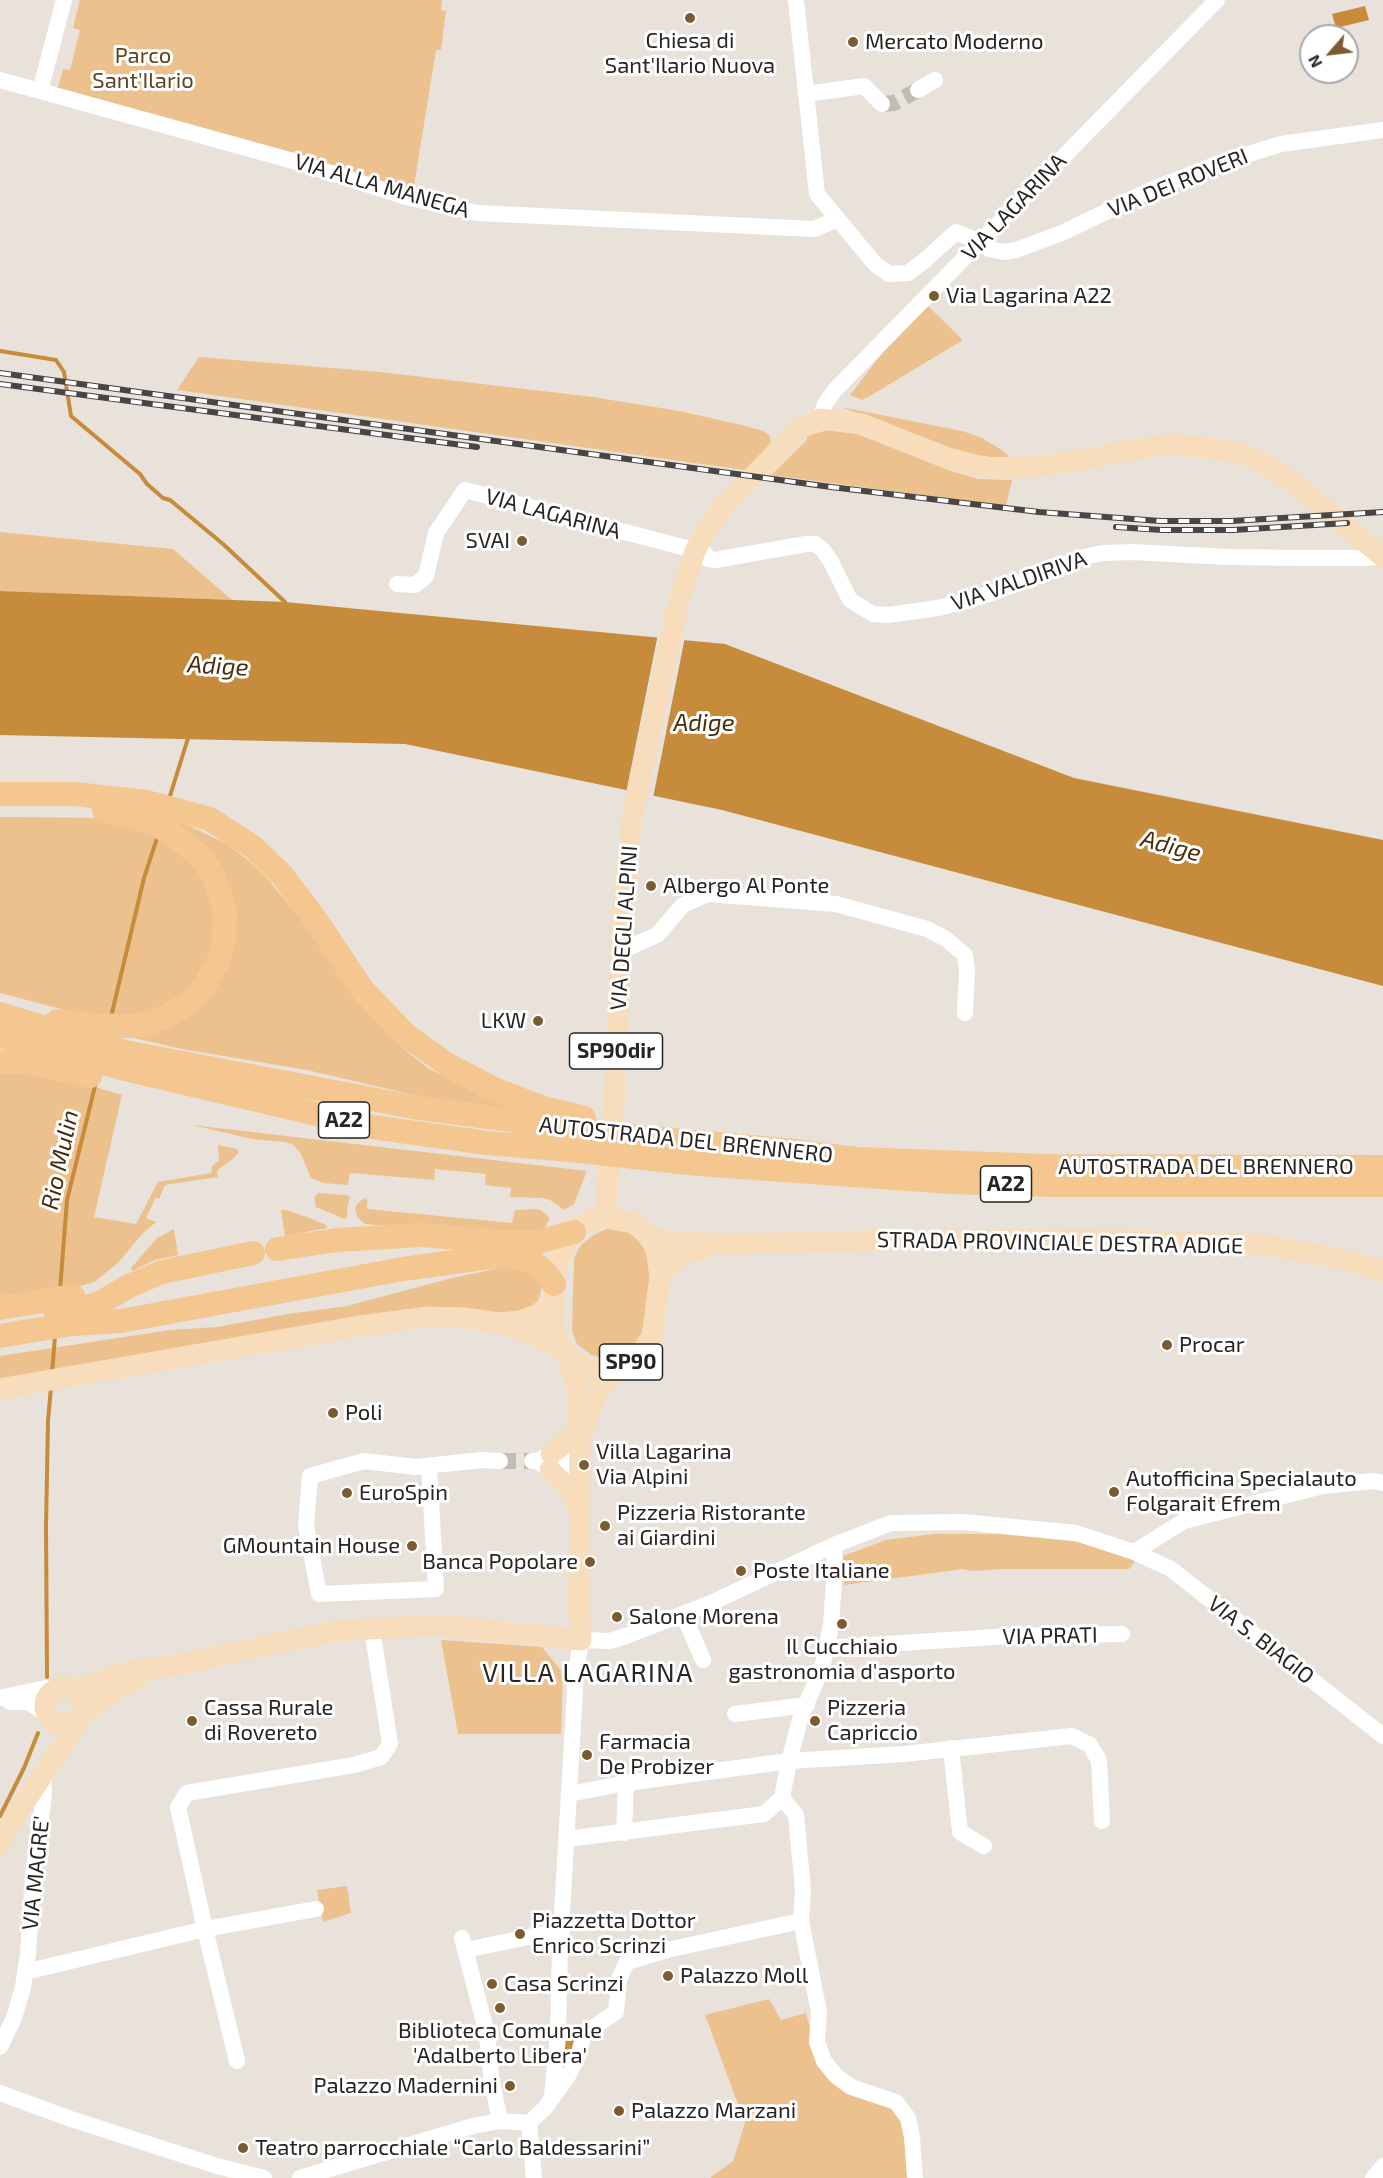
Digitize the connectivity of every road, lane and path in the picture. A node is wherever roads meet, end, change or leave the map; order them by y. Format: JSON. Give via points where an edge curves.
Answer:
{"nodes":[{"id":1,"x":64,"y":0,"type":"edge"},
{"id":2,"x":796,"y":0,"type":"edge"},
{"id":3,"x":1217,"y":0,"type":"edge"},
{"id":4,"x":0,"y":80,"type":"edge"},
{"id":5,"x":935,"y":80,"type":"dead end"},
{"id":6,"x":918,"y":90,"type":"tunnel mouth"},
{"id":7,"x":40,"y":91,"type":"junction"},
{"id":8,"x":806,"y":94,"type":"junction"},
{"id":9,"x":882,"y":104,"type":"dead end"},
{"id":10,"x":1383,"y":130,"type":"edge"},
{"id":11,"x":838,"y":219,"type":"junction"},
{"id":12,"x":980,"y":242,"type":"junction"},
{"id":13,"x":820,"y":419,"type":"junction"},
{"id":14,"x":695,"y":551,"type":"junction"},
{"id":15,"x":1383,"y":557,"type":"edge"},
{"id":16,"x":397,"y":584,"type":"dead end"},
{"id":17,"x":0,"y":794,"type":"edge"},
{"id":18,"x":0,"y":808,"type":"edge"},
{"id":19,"x":144,"y":810,"type":"junction"},
{"id":20,"x":621,"y":951,"type":"junction"},
{"id":21,"x":0,"y":1004,"type":"edge"},
{"id":22,"x":965,"y":1013,"type":"dead end"},
{"id":23,"x":0,"y":1014,"type":"edge"},
{"id":24,"x":0,"y":1036,"type":"edge"},
{"id":25,"x":84,"y":1049,"type":"junction"},
{"id":26,"x":0,"y":1062,"type":"edge"},
{"id":27,"x":121,"y":1068,"type":"junction"},
{"id":28,"x":574,"y":1132,"type":"junction"},
{"id":29,"x":629,"y":1140,"type":"junction"},
{"id":30,"x":1383,"y":1167,"type":"edge"},
{"id":31,"x":1383,"y":1185,"type":"edge"},
{"id":32,"x":605,"y":1218,"type":"junction"},
{"id":33,"x":574,"y":1232,"type":"junction"},
{"id":34,"x":651,"y":1238,"type":"junction"},
{"id":35,"x":735,"y":1244,"type":"junction"},
{"id":36,"x":277,"y":1250,"type":"dead end"},
{"id":37,"x":253,"y":1253,"type":"dead end"},
{"id":38,"x":1383,"y":1271,"type":"edge"},
{"id":39,"x":660,"y":1277,"type":"junction"},
{"id":40,"x":554,"y":1293,"type":"junction"},
{"id":41,"x":0,"y":1308,"type":"edge"},
{"id":42,"x":0,"y":1321,"type":"edge"},
{"id":43,"x":499,"y":1323,"type":"junction"},
{"id":44,"x":35,"y":1324,"type":"junction"},
{"id":45,"x":0,"y":1336,"type":"edge"},
{"id":46,"x":0,"y":1351,"type":"edge"},
{"id":47,"x":566,"y":1354,"type":"junction"},
{"id":48,"x":617,"y":1369,"type":"junction"},
{"id":49,"x":0,"y":1389,"type":"edge"},
{"id":50,"x":580,"y":1430,"type":"junction"},
{"id":51,"x":500,"y":1461,"type":"tunnel mouth"},
{"id":52,"x":543,"y":1462,"type":"junction"},
{"id":53,"x":579,"y":1465,"type":"junction"},
{"id":54,"x":429,"y":1466,"type":"junction"},
{"id":55,"x":1383,"y":1483,"type":"edge"},
{"id":56,"x":580,"y":1512,"type":"junction"},
{"id":57,"x":834,"y":1545,"type":"junction"},
{"id":58,"x":1134,"y":1552,"type":"junction"},
{"id":59,"x":690,"y":1617,"type":"junction"},
{"id":60,"x":372,"y":1629,"type":"junction"},
{"id":61,"x":1122,"y":1635,"type":"dead end"},
{"id":62,"x":580,"y":1640,"type":"junction"},
{"id":63,"x":825,"y":1648,"type":"junction"},
{"id":64,"x":703,"y":1659,"type":"dead end"},
{"id":65,"x":175,"y":1665,"type":"junction"},
{"id":66,"x":66,"y":1690,"type":"junction"},
{"id":67,"x":0,"y":1698,"type":"edge"},
{"id":68,"x":0,"y":1703,"type":"edge"},
{"id":69,"x":807,"y":1705,"type":"junction"},
{"id":70,"x":81,"y":1714,"type":"junction"},
{"id":71,"x":735,"y":1714,"type":"dead end"},
{"id":72,"x":49,"y":1717,"type":"junction"},
{"id":73,"x":1383,"y":1736,"type":"edge"},
{"id":74,"x":951,"y":1748,"type":"junction"},
{"id":75,"x":789,"y":1761,"type":"junction"},
{"id":76,"x":43,"y":1774,"type":"junction"},
{"id":77,"x":626,"y":1783,"type":"junction"},
{"id":78,"x":569,"y":1794,"type":"junction"},
{"id":79,"x":782,"y":1798,"type":"junction"},
{"id":80,"x":1102,"y":1821,"type":"dead end"},
{"id":81,"x":624,"y":1833,"type":"junction"},
{"id":82,"x":567,"y":1839,"type":"junction"},
{"id":83,"x":0,"y":1844,"type":"edge"},
{"id":84,"x":984,"y":1846,"type":"dead end"},
{"id":85,"x":316,"y":1909,"type":"dead end"},
{"id":86,"x":801,"y":1921,"type":"junction"},
{"id":87,"x":205,"y":1929,"type":"junction"},
{"id":88,"x":562,"y":1930,"type":"junction"},
{"id":89,"x":25,"y":1972,"type":"junction"},
{"id":90,"x":0,"y":2046,"type":"edge"},
{"id":91,"x":237,"y":2061,"type":"dead end"},
{"id":92,"x":0,"y":2093,"type":"edge"},
{"id":93,"x":552,"y":2097,"type":"junction"},
{"id":94,"x":500,"y":2121,"type":"junction"},
{"id":95,"x":529,"y":2123,"type":"junction"},
{"id":96,"x":1383,"y":2166,"type":"edge"},
{"id":97,"x":264,"y":2178,"type":"edge"},
{"id":98,"x":300,"y":2178,"type":"edge"},
{"id":99,"x":534,"y":2178,"type":"edge"},
{"id":100,"x":915,"y":2178,"type":"edge"},
{"id":101,"x":1373,"y":2178,"type":"edge"}],
"edges":[{"from":1,"to":7,"type":"street"},
{"from":2,"to":8,"type":"street"},
{"from":3,"to":12,"type":"street","name":"VIA LAGARINA"},
{"from":4,"to":7,"type":"street","name":"VIA ALLA MANEGA"},
{"from":5,"to":6,"type":"street"},
{"from":7,"to":11,"type":"street","name":"VIA ALLA MANEGA","via":[[297,162],[406,197],[478,213],[814,229]]},
{"from":8,"to":9,"type":"street","via":[[864,86]]},
{"from":8,"to":11,"type":"street","via":[[817,194]]},
{"from":10,"to":12,"type":"street","name":"VIA DEI ROVERI","via":[[1281,144],[1220,163],[1016,250],[988,249]]},
{"from":11,"to":12,"type":"street","name":"VIA DEI ROVERI","via":[[874,264],[889,274],[908,273],[956,232]]},
{"from":12,"to":13,"type":"street","name":"VIA LAGARINA","via":[[834,391]]},
{"from":13,"to":14,"type":"main road","number":"SP90dir","via":[[799,429],[725,506]]},
{"from":13,"to":15,"type":"main road","via":[[862,424],[947,458],[999,469],[1050,465],[1168,444],[1224,450],[1247,456],[1282,474]]},
{"from":14,"to":15,"type":"street","name":"VIA VALDIRIVA","via":[[716,560],[815,544],[830,560],[850,600],[873,614],[888,615],[938,608],[992,593],[1103,553]]},
{"from":14,"to":16,"type":"street","name":"VIA LAGARINA","via":[[465,490],[436,533],[426,576],[415,585]]},
{"from":14,"to":20,"type":"main road","name":"VIA DEGLI ALPINI","number":"SP90dir","via":[[678,604],[632,818]]},
{"from":17,"to":19,"type":"highway","via":[[75,794]]},
{"from":18,"to":19,"type":"highway"},
{"from":19,"to":25,"type":"highway","via":[[200,856],[212,873],[225,916],[219,960],[212,976],[178,1010],[156,1021],[128,1026]]},
{"from":19,"to":28,"type":"highway","via":[[179,810],[210,819],[252,847],[282,875],[362,989],[407,1036],[448,1065],[543,1108]]},
{"from":20,"to":22,"type":"street","via":[[657,935],[683,905],[708,894],[836,904],[927,929],[946,939],[964,955]]},
{"from":20,"to":32,"type":"main road","name":"VIA DEGLI ALPINI","number":"SP90dir"},
{"from":21,"to":25,"type":"highway","via":[[63,1022]]},
{"from":23,"to":25,"type":"highway","name":"AUTOSTRADA DEL BRENNERO","number":"A22"},
{"from":24,"to":25,"type":"highway","name":"AUTOSTRADA DEL BRENNERO","number":"A22"},
{"from":25,"to":26,"type":"highway","via":[[34,1063]]},
{"from":25,"to":27,"type":"highway","name":"AUTOSTRADA DEL BRENNERO","number":"A22"},
{"from":25,"to":27,"type":"highway"},
{"from":27,"to":28,"type":"highway","name":"AUTOSTRADA DEL BRENNERO","number":"A22"},
{"from":27,"to":28,"type":"highway","name":"AUTOSTRADA DEL BRENNERO","number":"A22","via":[[372,1127],[487,1143]]},
{"from":28,"to":29,"type":"highway","name":"AUTOSTRADA DEL BRENNERO","number":"A22"},
{"from":29,"to":30,"type":"highway","name":"AUTOSTRADA DEL BRENNERO","number":"A22","via":[[785,1150],[856,1159],[1048,1166]]},
{"from":29,"to":31,"type":"highway","name":"AUTOSTRADA DEL BRENNERO","number":"A22","via":[[950,1182]]},
{"from":32,"to":33,"type":"main road","via":[[594,1219]]},
{"from":32,"to":34,"type":"main road","via":[[633,1223]]},
{"from":33,"to":36,"type":"highway","via":[[528,1243],[422,1235],[316,1242]]},
{"from":33,"to":40,"type":"main road","via":[[559,1258]]},
{"from":34,"to":35,"type":"main road","name":"STRADA PROVINCIALE DESTRA ADIGE"},
{"from":34,"to":39,"type":"main road","number":"SP90"},
{"from":35,"to":38,"type":"main road","name":"STRADA PROVINCIALE DESTRA ADIGE","via":[[1104,1239],[1264,1245]]},
{"from":35,"to":39,"type":"main road","name":"STRADA PROVINCIALE DESTRA ADIGE","via":[[685,1253]]},
{"from":37,"to":44,"type":"highway","via":[[162,1272],[98,1304]]},
{"from":39,"to":48,"type":"main road","number":"SP90","via":[[652,1337],[634,1361]]},
{"from":40,"to":43,"type":"main road","number":"SP90","via":[[537,1315]]},
{"from":40,"to":44,"type":"highway","via":[[544,1271],[533,1263],[498,1256],[403,1269],[121,1321],[72,1339]]},
{"from":40,"to":47,"type":"main road","via":[[554,1327]]},
{"from":41,"to":44,"type":"highway"},
{"from":42,"to":44,"type":"highway"},
{"from":43,"to":47,"type":"main road","number":"SP90","via":[[534,1335]]},
{"from":43,"to":49,"type":"main road","number":"SP90","via":[[465,1318],[403,1320]]},
{"from":44,"to":45,"type":"highway"},
{"from":44,"to":46,"type":"highway"},
{"from":47,"to":48,"type":"main road","number":"SP90","via":[[586,1368],[601,1372]]},
{"from":47,"to":50,"type":"main road","via":[[578,1391]]},
{"from":48,"to":50,"type":"main road","via":[[598,1390]]},
{"from":50,"to":52,"type":"main road"},
{"from":50,"to":53,"type":"main road"},
{"from":51,"to":54,"type":"street"},
{"from":52,"to":53,"type":"street","via":[[565,1455]]},
{"from":52,"to":56,"type":"main road","via":[[569,1488]]},
{"from":53,"to":56,"type":"main road"},
{"from":54,"to":54,"type":"street","via":[[364,1461],[310,1476],[306,1526],[319,1594],[436,1589]]},
{"from":55,"to":58,"type":"street","via":[[1323,1486],[1184,1521]]},
{"from":56,"to":62,"type":"main road"},
{"from":57,"to":58,"type":"street","name":"VIA S. BIAGIO","via":[[891,1523],[963,1522],[1076,1533]]},
{"from":57,"to":59,"type":"street","name":"VIA S. BIAGIO"},
{"from":57,"to":63,"type":"street","via":[[831,1626]]},
{"from":58,"to":73,"type":"street","name":"VIA S. BIAGIO","via":[[1171,1569]]},
{"from":59,"to":62,"type":"street","name":"VIA S. BIAGIO","via":[[610,1641]]},
{"from":59,"to":64,"type":"street"},
{"from":60,"to":62,"type":"main road","via":[[438,1625]]},
{"from":60,"to":65,"type":"main road","via":[[335,1631]]},
{"from":60,"to":87,"type":"street","via":[[390,1744],[381,1756],[345,1766],[187,1793],[178,1807]]},
{"from":61,"to":63,"type":"street","name":"VIA PRATI","via":[[977,1638]]},
{"from":62,"to":78,"type":"street"},
{"from":63,"to":69,"type":"street","via":[[822,1668]]},
{"from":65,"to":66,"type":"main road","via":[[124,1672]]},
{"from":65,"to":70,"type":"main road","via":[[124,1685]]},
{"from":66,"to":67,"type":"street","via":[[46,1688]]},
{"from":66,"to":70,"type":"main road","via":[[82,1701]]},
{"from":66,"to":72,"type":"main road","via":[[51,1693],[46,1701]]},
{"from":68,"to":72,"type":"street","via":[[28,1702]]},
{"from":69,"to":71,"type":"street"},
{"from":69,"to":75,"type":"street"},
{"from":70,"to":72,"type":"main road","via":[[67,1725]]},
{"from":70,"to":76,"type":"main road"},
{"from":72,"to":76,"type":"main road","via":[[52,1745]]},
{"from":74,"to":75,"type":"street"},
{"from":74,"to":80,"type":"street","via":[[1071,1736],[1090,1745],[1099,1761]]},
{"from":74,"to":84,"type":"street","via":[[960,1832]]},
{"from":75,"to":77,"type":"street"},
{"from":75,"to":79,"type":"street"},
{"from":76,"to":83,"type":"main road"},
{"from":76,"to":89,"type":"street","name":"VIA MAGRE'"},
{"from":77,"to":78,"type":"street"},
{"from":77,"to":81,"type":"street"},
{"from":78,"to":82,"type":"street"},
{"from":79,"to":81,"type":"street","via":[[764,1815]]},
{"from":79,"to":86,"type":"street","via":[[796,1815],[803,1890]]},
{"from":81,"to":82,"type":"street"},
{"from":82,"to":88,"type":"street"},
{"from":85,"to":87,"type":"street"},
{"from":86,"to":93,"type":"street","via":[[627,1962],[619,1979],[616,2012],[584,2034],[568,2076]]},
{"from":86,"to":100,"type":"street","via":[[819,2012],[817,2042],[825,2061],[851,2087],[896,2102],[908,2118]]},
{"from":87,"to":89,"type":"street"},
{"from":87,"to":91,"type":"street"},
{"from":88,"to":93,"type":"street"},
{"from":88,"to":94,"type":"street","via":[[464,1944],[484,2022]]},
{"from":89,"to":90,"type":"street","name":"VIA MAGRE'","via":[[14,2018]]},
{"from":92,"to":97,"type":"street"},
{"from":93,"to":95,"type":"street"},
{"from":94,"to":95,"type":"street"},
{"from":94,"to":98,"type":"street"},
{"from":95,"to":99,"type":"street"},
{"from":96,"to":101,"type":"street"}]}
